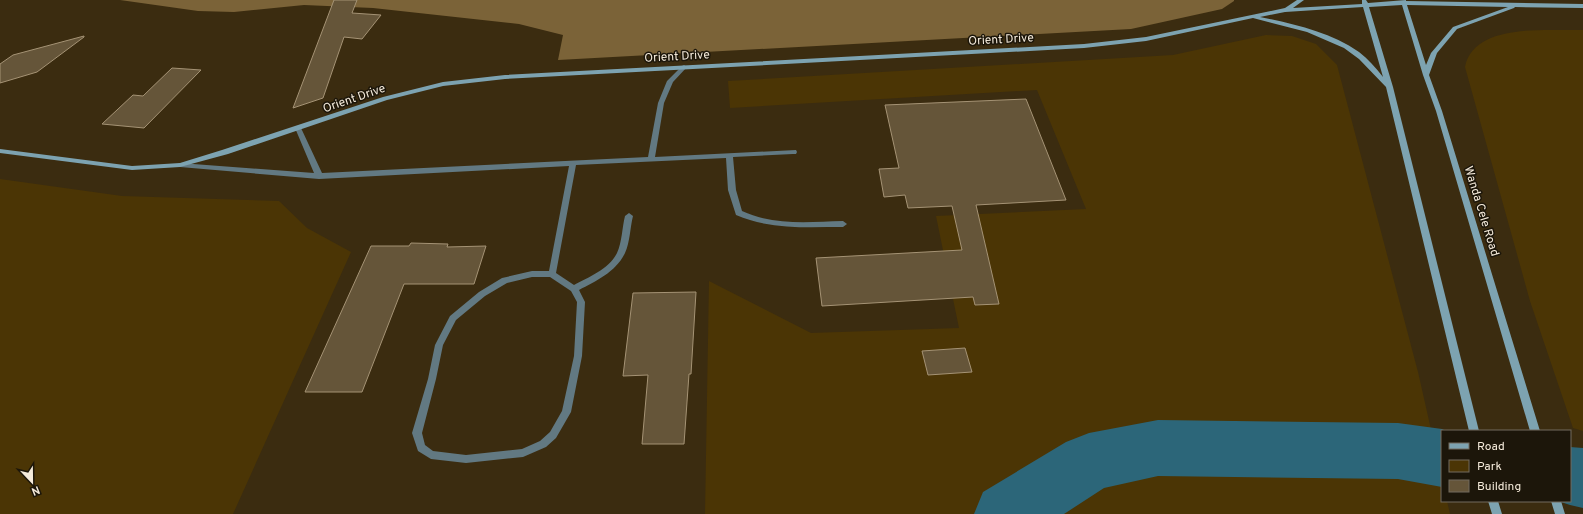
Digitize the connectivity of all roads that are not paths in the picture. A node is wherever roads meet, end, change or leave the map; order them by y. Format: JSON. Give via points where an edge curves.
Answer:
{"nodes":[{"id":1,"x":1301,"y":0,"type":"edge"},
{"id":2,"x":1488,"y":0,"type":"edge"},
{"id":3,"x":1404,"y":2,"type":"edge"},
{"id":4,"x":1364,"y":3,"type":"edge"},
{"id":5,"x":1497,"y":4,"type":"junction"},
{"id":6,"x":1516,"y":5,"type":"junction"},
{"id":7,"x":1583,"y":6,"type":"edge"},
{"id":8,"x":1285,"y":10,"type":"junction"},
{"id":9,"x":1250,"y":17,"type":"junction"},
{"id":10,"x":684,"y":67,"type":"junction"},
{"id":11,"x":1426,"y":75,"type":"junction"},
{"id":12,"x":1390,"y":88,"type":"junction"},
{"id":13,"x":298,"y":128,"type":"junction"},
{"id":14,"x":0,"y":151,"type":"edge"},
{"id":15,"x":793,"y":152,"type":"dead end"},
{"id":16,"x":729,"y":155,"type":"junction"},
{"id":17,"x":651,"y":159,"type":"junction"},
{"id":18,"x":573,"y":163,"type":"junction"},
{"id":19,"x":180,"y":165,"type":"junction"},
{"id":20,"x":319,"y":176,"type":"junction"},
{"id":21,"x":629,"y":216,"type":"dead end"},
{"id":22,"x":843,"y":224,"type":"dead end"},
{"id":23,"x":552,"y":274,"type":"junction"},
{"id":24,"x":574,"y":289,"type":"junction"},
{"id":25,"x":1533,"y":427,"type":"edge"},
{"id":26,"x":1474,"y":430,"type":"edge"},
{"id":27,"x":1493,"y":502,"type":"edge"},
{"id":28,"x":1556,"y":502,"type":"edge"},
{"id":29,"x":1496,"y":513,"type":"edge"},
{"id":30,"x":1560,"y":514,"type":"edge"}],
"edges":[{"from":1,"to":8,"type":"main road"},
{"from":2,"to":5,"type":"main road"},
{"from":3,"to":4,"type":"main road","name":"Orient Drive"},
{"from":3,"to":5,"type":"main road","name":"Orient Drive"},
{"from":3,"to":11,"type":"main road","name":"Wanda Cele Road"},
{"from":4,"to":8,"type":"main road","name":"Orient Drive"},
{"from":4,"to":12,"type":"main road"},
{"from":5,"to":6,"type":"main road","name":"Orient Drive"},
{"from":6,"to":7,"type":"main road","name":"Orient Drive"},
{"from":6,"to":11,"type":"main road","via":[[1455,28],[1434,53]]},
{"from":8,"to":9,"type":"main road","name":"Orient Drive"},
{"from":9,"to":10,"type":"main road","name":"Orient Drive","via":[[1146,39],[1084,46]]},
{"from":9,"to":12,"type":"main road","via":[[1286,24],[1337,43],[1358,55]]},
{"from":10,"to":13,"type":"main road","name":"Orient Drive","via":[[505,77],[443,84],[385,98]]},
{"from":10,"to":17,"type":"lane","via":[[670,81],[661,103]]},
{"from":11,"to":25,"type":"main road","name":"Wanda Cele Road"},
{"from":12,"to":26,"type":"main road"},
{"from":13,"to":19,"type":"main road","name":"Orient Drive"},
{"from":13,"to":20,"type":"lane"},
{"from":14,"to":19,"type":"main road","name":"Orient Drive","via":[[132,168]]},
{"from":15,"to":16,"type":"lane"},
{"from":16,"to":17,"type":"lane"},
{"from":16,"to":22,"type":"lane","via":[[732,190],[739,213],[762,222],[789,225]]},
{"from":17,"to":18,"type":"lane"},
{"from":18,"to":20,"type":"lane"},
{"from":18,"to":23,"type":"lane"},
{"from":19,"to":20,"type":"lane"},
{"from":21,"to":24,"type":"lane","via":[[621,253],[612,265]]},
{"from":23,"to":24,"type":"lane"},
{"from":23,"to":24,"type":"lane","via":[[532,274],[505,280],[482,294],[453,318],[440,345],[417,432],[421,448],[431,454],[466,459],[523,453],[543,444],[553,435],[566,412],[578,356],[581,302]]},
{"from":27,"to":29,"type":"main road"},
{"from":28,"to":30,"type":"main road"}]}
